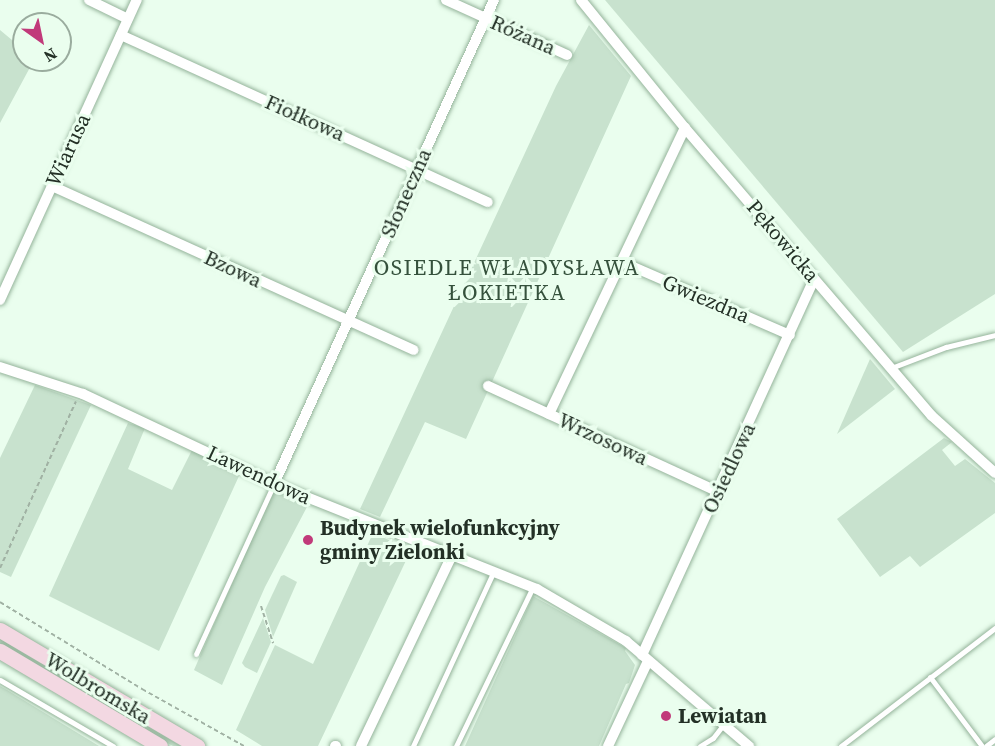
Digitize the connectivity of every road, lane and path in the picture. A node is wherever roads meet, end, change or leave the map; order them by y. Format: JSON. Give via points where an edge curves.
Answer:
{"nodes":[{"id":1,"x":89,"y":0,"type":"edge"},
{"id":2,"x":137,"y":0,"type":"edge"},
{"id":3,"x":446,"y":0,"type":"edge"},
{"id":4,"x":494,"y":0,"type":"edge"},
{"id":5,"x":581,"y":0,"type":"edge"},
{"id":6,"x":485,"y":18,"type":"junction"},
{"id":7,"x":129,"y":19,"type":"junction"},
{"id":8,"x":121,"y":35,"type":"junction"},
{"id":9,"x":567,"y":55,"type":"dead end"},
{"id":10,"x":685,"y":128,"type":"junction"},
{"id":11,"x":417,"y":169,"type":"junction"},
{"id":12,"x":52,"y":186,"type":"junction"},
{"id":13,"x":488,"y":202,"type":"dead end"},
{"id":14,"x":621,"y":262,"type":"junction"},
{"id":15,"x":814,"y":280,"type":"junction"},
{"id":16,"x":0,"y":300,"type":"edge"},
{"id":17,"x":348,"y":322,"type":"junction"},
{"id":18,"x":790,"y":335,"type":"junction"},
{"id":19,"x":995,"y":335,"type":"edge"},
{"id":20,"x":414,"y":350,"type":"dead end"},
{"id":21,"x":0,"y":367,"type":"edge"},
{"id":22,"x":890,"y":368,"type":"junction"},
{"id":23,"x":488,"y":386,"type":"dead end"},
{"id":24,"x":80,"y":393,"type":"junction"},
{"id":25,"x":549,"y":414,"type":"junction"},
{"id":26,"x":995,"y":473,"type":"edge"},
{"id":27,"x":274,"y":484,"type":"junction"},
{"id":28,"x":718,"y":492,"type":"junction"},
{"id":29,"x":452,"y":555,"type":"junction"},
{"id":30,"x":0,"y":568,"type":"edge"},
{"id":31,"x":494,"y":571,"type":"junction"},
{"id":32,"x":533,"y":587,"type":"junction"},
{"id":33,"x":0,"y":602,"type":"edge"},
{"id":34,"x":261,"y":606,"type":"dead end"},
{"id":35,"x":995,"y":628,"type":"edge"},
{"id":36,"x":0,"y":630,"type":"edge"},
{"id":37,"x":273,"y":643,"type":"dead end"},
{"id":38,"x":0,"y":651,"type":"edge"},
{"id":39,"x":196,"y":654,"type":"dead end"},
{"id":40,"x":645,"y":658,"type":"junction"},
{"id":41,"x":930,"y":677,"type":"junction"},
{"id":42,"x":0,"y":680,"type":"edge"},
{"id":43,"x":724,"y":724,"type":"junction"},
{"id":44,"x":995,"y":739,"type":"edge"},
{"id":45,"x":113,"y":746,"type":"edge"},
{"id":46,"x":160,"y":746,"type":"edge"},
{"id":47,"x":197,"y":746,"type":"edge"},
{"id":48,"x":244,"y":746,"type":"edge"},
{"id":49,"x":361,"y":746,"type":"edge"},
{"id":50,"x":413,"y":746,"type":"edge"},
{"id":51,"x":456,"y":746,"type":"edge"},
{"id":52,"x":608,"y":746,"type":"edge"},
{"id":53,"x":700,"y":746,"type":"edge"},
{"id":54,"x":749,"y":746,"type":"edge"},
{"id":55,"x":841,"y":746,"type":"edge"},
{"id":56,"x":984,"y":746,"type":"edge"}],
"edges":[{"from":1,"to":7,"type":"street"},
{"from":2,"to":7,"type":"street","name":"Wiarusa"},
{"from":3,"to":6,"type":"street","name":"Różana"},
{"from":4,"to":6,"type":"street","name":"Słoneczna"},
{"from":5,"to":10,"type":"street","name":"Pękowicka"},
{"from":6,"to":9,"type":"street","name":"Różana"},
{"from":6,"to":11,"type":"street","name":"Słoneczna"},
{"from":7,"to":8,"type":"street","name":"Wiarusa"},
{"from":8,"to":11,"type":"street","name":"Fiołkowa"},
{"from":8,"to":12,"type":"street","name":"Wiarusa"},
{"from":10,"to":14,"type":"street"},
{"from":10,"to":15,"type":"street","name":"Pękowicka"},
{"from":11,"to":13,"type":"street","name":"Fiołkowa"},
{"from":11,"to":17,"type":"street","name":"Słoneczna"},
{"from":12,"to":16,"type":"street","name":"Wiarusa"},
{"from":12,"to":17,"type":"street","name":"Bzowa"},
{"from":14,"to":18,"type":"street","name":"Gwiezdna"},
{"from":14,"to":25,"type":"street"},
{"from":15,"to":18,"type":"street","name":"Osiedlowa"},
{"from":15,"to":22,"type":"street","name":"Pękowicka"},
{"from":17,"to":20,"type":"street","name":"Bzowa"},
{"from":17,"to":27,"type":"street","name":"Słoneczna"},
{"from":18,"to":28,"type":"street","name":"Osiedlowa"},
{"from":19,"to":22,"type":"lane"},
{"from":21,"to":24,"type":"street","name":"Lawendowa"},
{"from":22,"to":26,"type":"street","name":"Pękowicka","via":[[932,416]]},
{"from":23,"to":25,"type":"street","name":"Wrzosowa"},
{"from":24,"to":27,"type":"street","name":"Lawendowa"},
{"from":24,"to":30,"type":"path"},
{"from":25,"to":28,"type":"street","name":"Wrzosowa"},
{"from":27,"to":29,"type":"street","name":"Lawendowa"},
{"from":27,"to":39,"type":"lane"},
{"from":28,"to":40,"type":"street","name":"Osiedlowa"},
{"from":29,"to":31,"type":"street","name":"Lawendowa"},
{"from":29,"to":49,"type":"street"},
{"from":31,"to":32,"type":"street","name":"Lawendowa"},
{"from":31,"to":50,"type":"lane"},
{"from":32,"to":40,"type":"street","name":"Lawendowa","via":[[612,631]]},
{"from":32,"to":51,"type":"lane"},
{"from":33,"to":48,"type":"path"},
{"from":34,"to":37,"type":"path"},
{"from":35,"to":41,"type":"lane"},
{"from":36,"to":47,"type":"main road","name":"Wolbromska"},
{"from":38,"to":46,"type":"main road","name":"Wolbromska"},
{"from":40,"to":43,"type":"street","name":"Lawendowa"},
{"from":40,"to":52,"type":"street","name":"Osiedlowa","via":[[636,698]]},
{"from":41,"to":55,"type":"lane"},
{"from":41,"to":56,"type":"lane"},
{"from":42,"to":45,"type":"lane"},
{"from":43,"to":53,"type":"lane"},
{"from":43,"to":54,"type":"street","name":"Lawendowa"},
{"from":44,"to":56,"type":"lane"}]}
